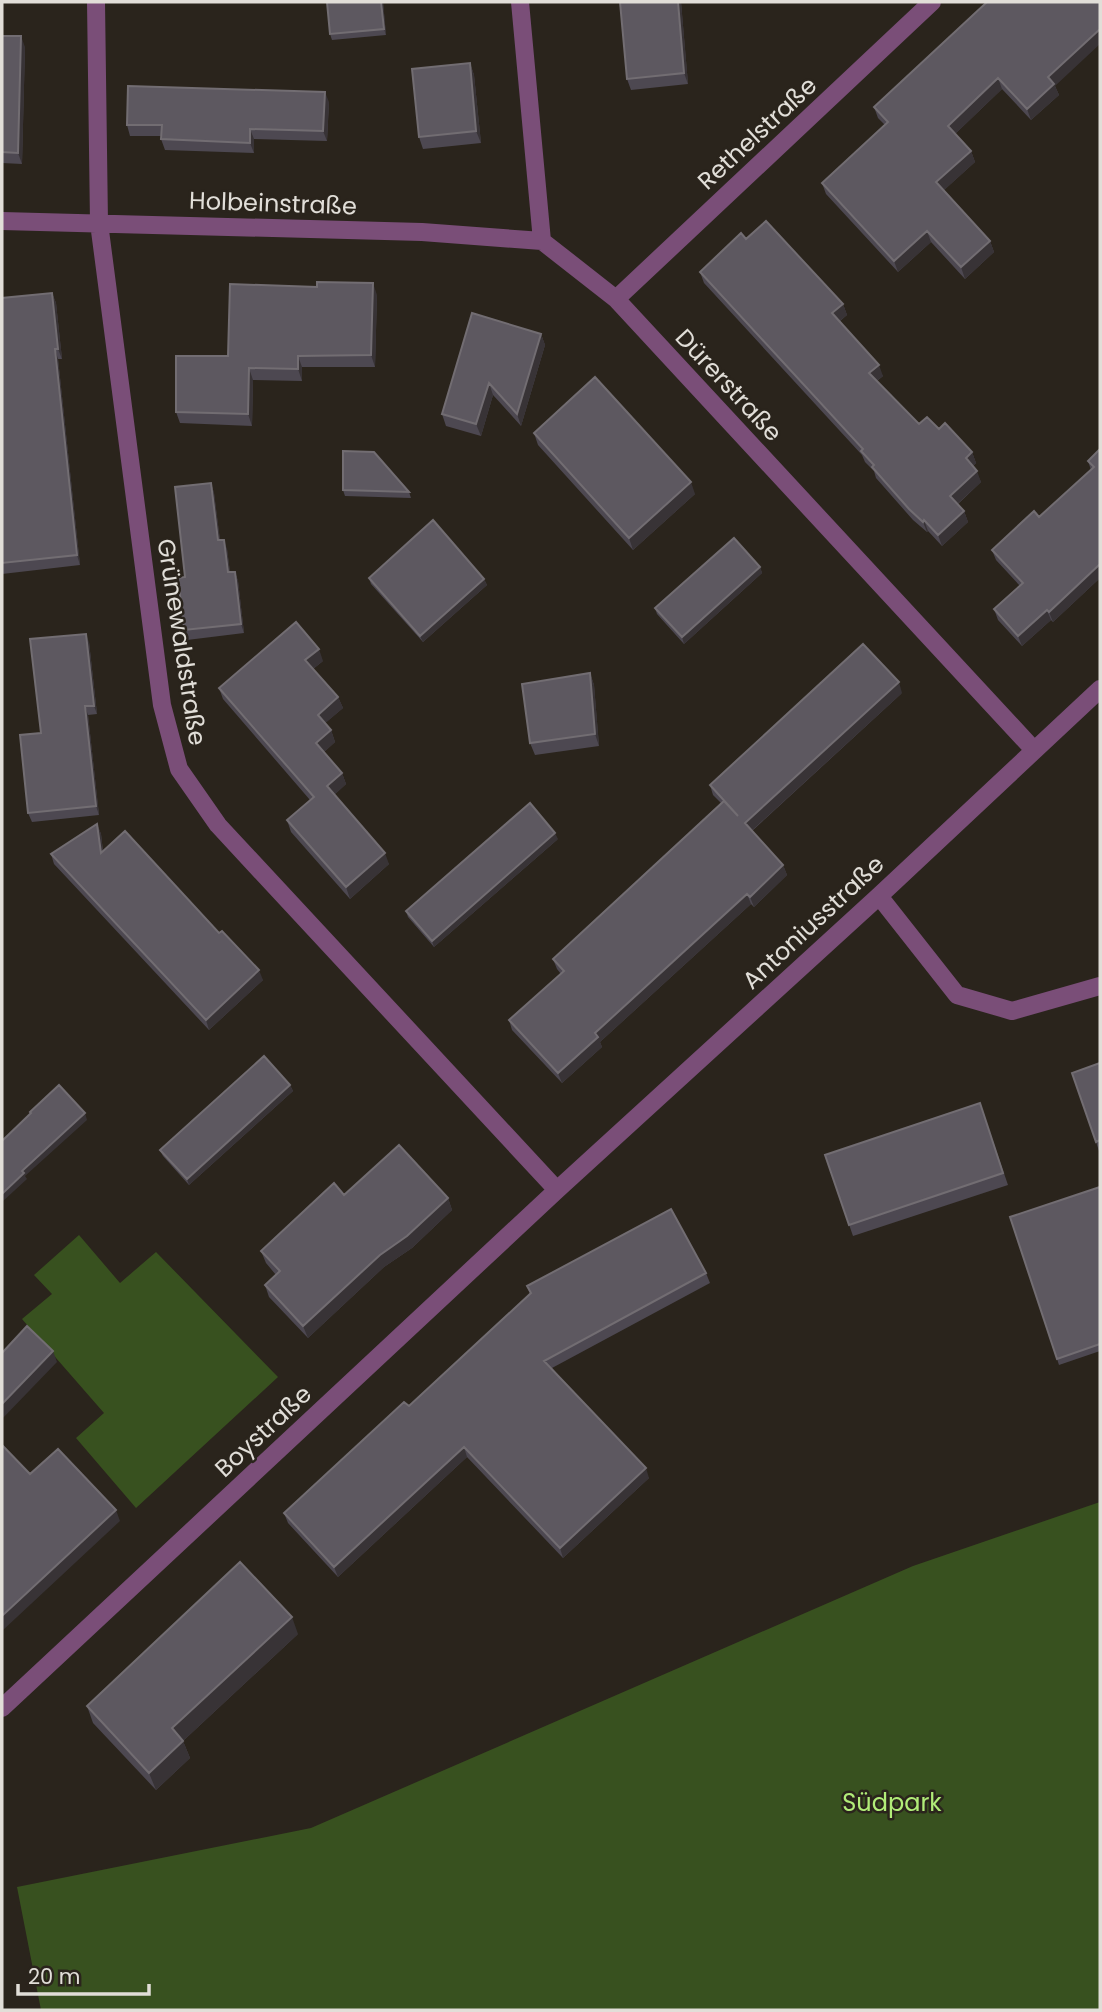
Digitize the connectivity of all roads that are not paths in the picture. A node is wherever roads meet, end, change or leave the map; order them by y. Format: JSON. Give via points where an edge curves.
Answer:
{"nodes":[{"id":1,"x":96,"y":2,"type":"edge"},
{"id":2,"x":520,"y":2,"type":"edge"},
{"id":3,"x":932,"y":2,"type":"edge"},
{"id":4,"x":2,"y":221,"type":"edge"},
{"id":5,"x":99,"y":223,"type":"junction"},
{"id":6,"x":542,"y":241,"type":"junction"},
{"id":7,"x":616,"y":299,"type":"junction"},
{"id":8,"x":1100,"y":689,"type":"edge"},
{"id":9,"x":1034,"y":750,"type":"junction"},
{"id":10,"x":879,"y":896,"type":"junction"},
{"id":11,"x":1100,"y":986,"type":"edge"},
{"id":12,"x":557,"y":1189,"type":"junction"},
{"id":13,"x":2,"y":1709,"type":"edge"}],
"edges":[{"from":1,"to":5,"type":"street","name":"Grünewaldstraße"},
{"from":2,"to":6,"type":"street"},
{"from":3,"to":7,"type":"street","name":"Rethelstraße"},
{"from":4,"to":5,"type":"street","name":"Holbeinstraße"},
{"from":5,"to":6,"type":"street","name":"Holbeinstraße","via":[[422,232]]},
{"from":5,"to":12,"type":"street","name":"Grünewaldstraße","via":[[162,705],[179,769],[218,825]]},
{"from":6,"to":7,"type":"street","name":"Dürerstraße"},
{"from":7,"to":9,"type":"street","name":"Dürerstraße"},
{"from":8,"to":9,"type":"street","name":"Antoniusstraße"},
{"from":9,"to":10,"type":"street","name":"Antoniusstraße"},
{"from":10,"to":11,"type":"street","via":[[957,995],[1012,1011]]},
{"from":10,"to":12,"type":"street","name":"Antoniusstraße"},
{"from":12,"to":13,"type":"street","name":"Boystraße"}]}
